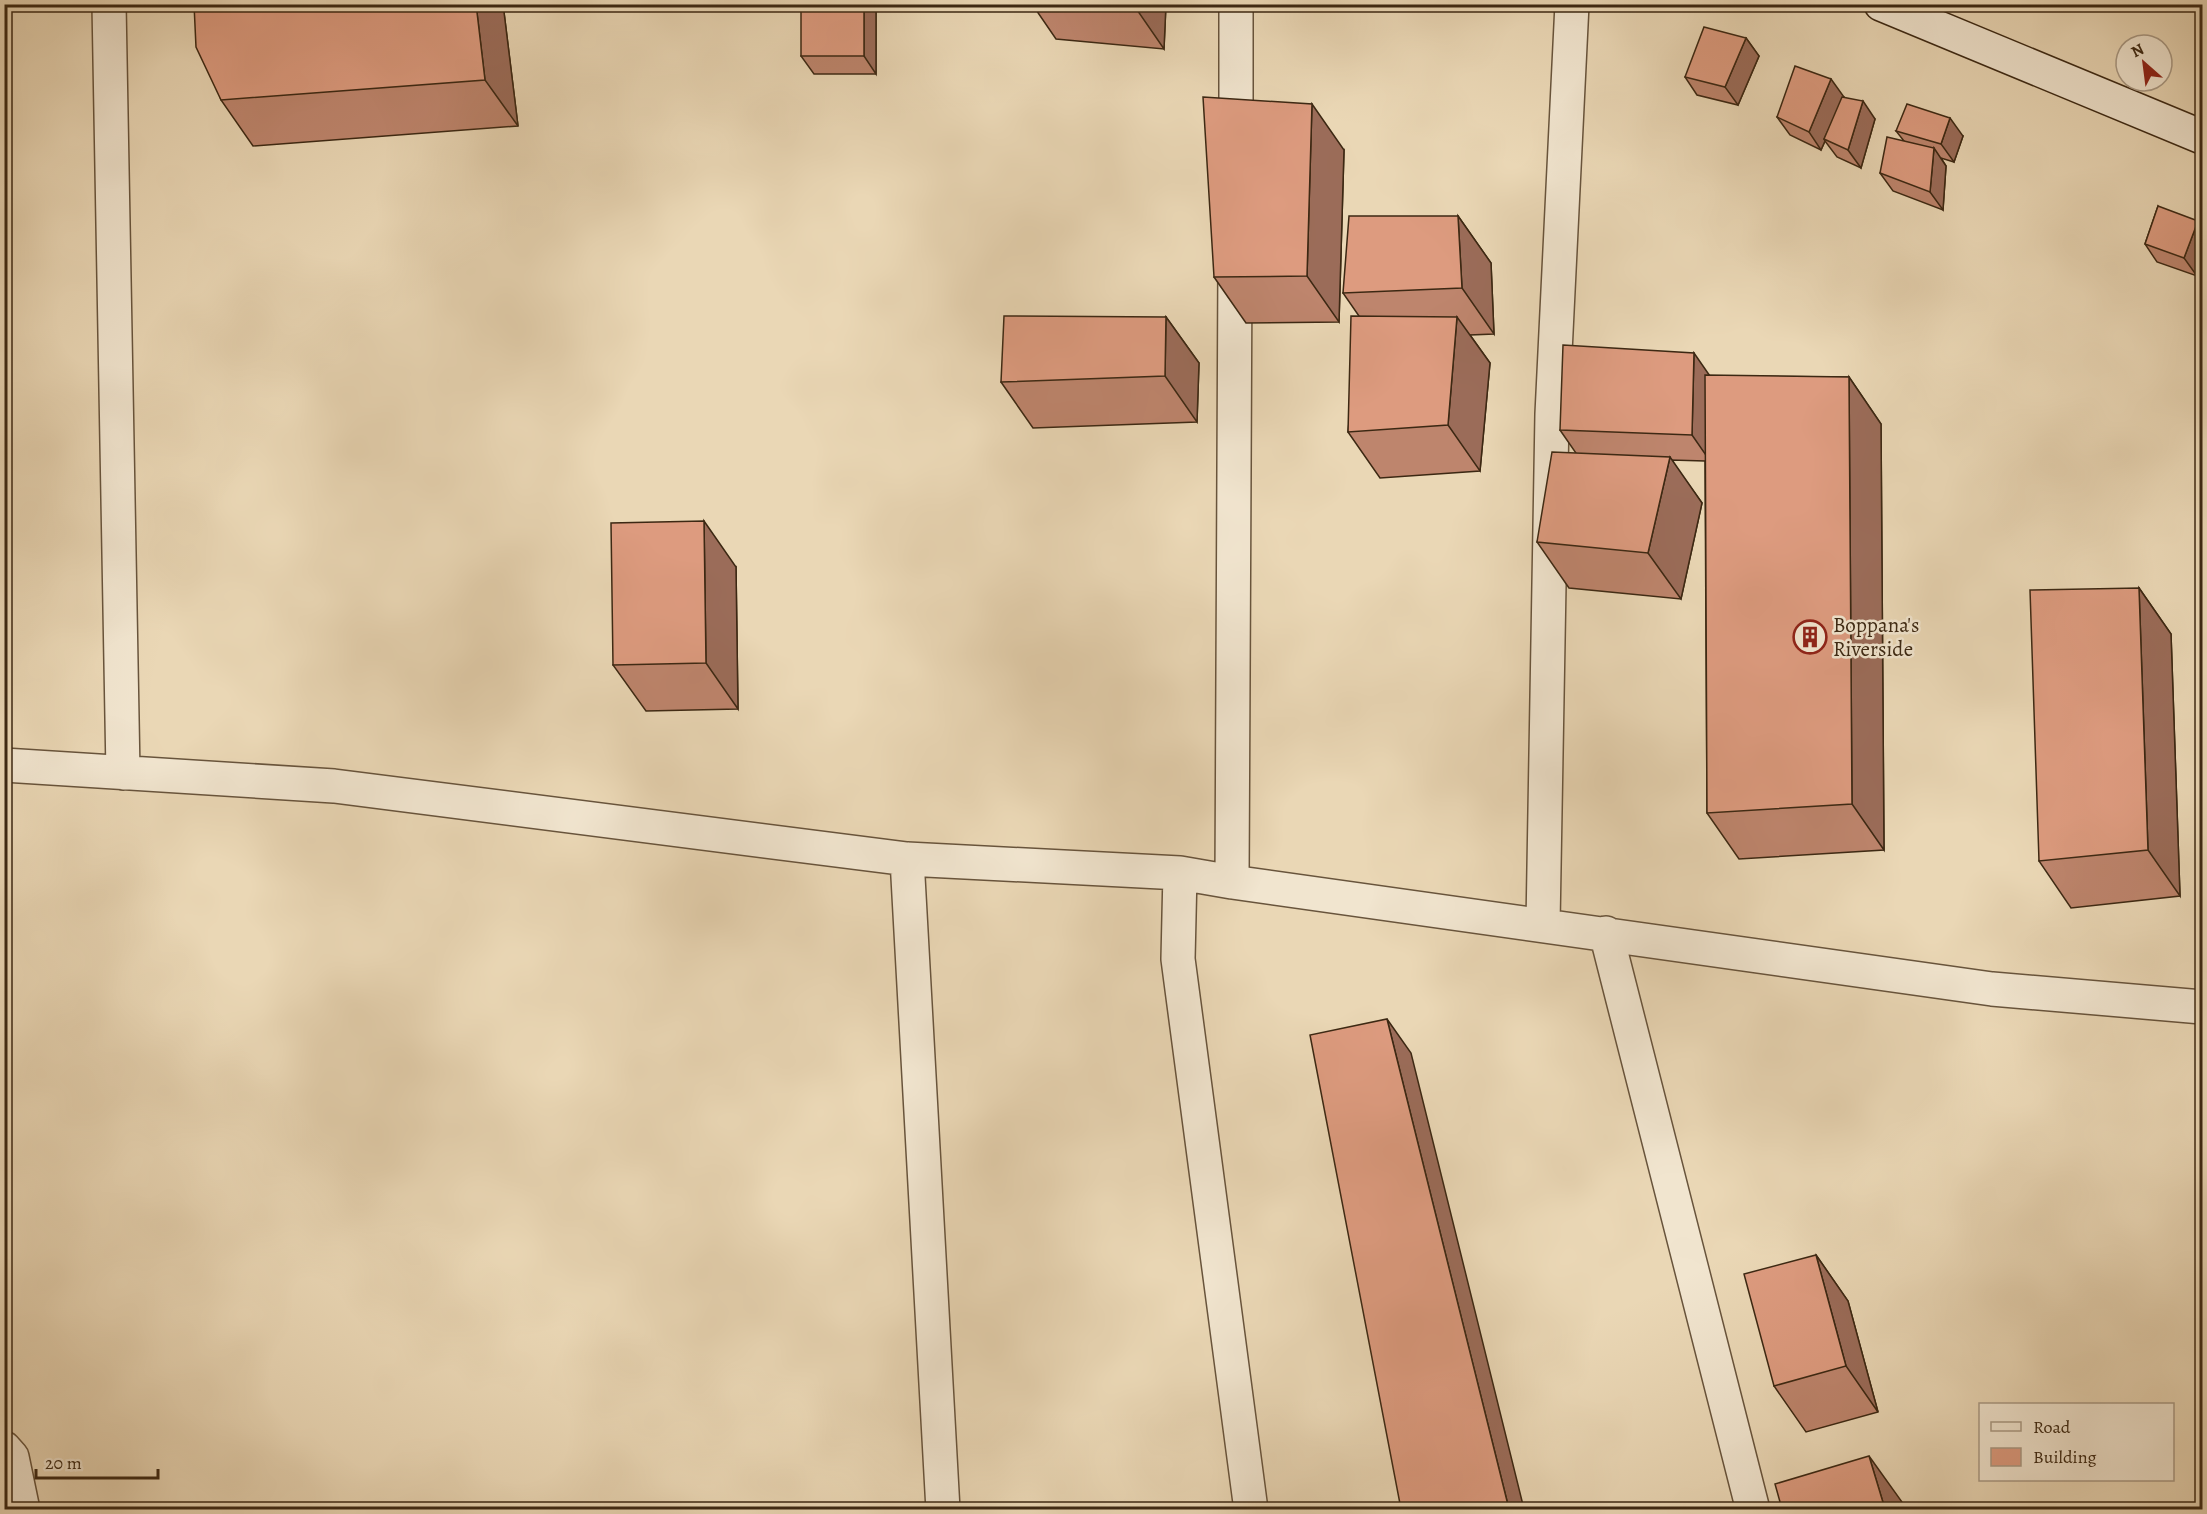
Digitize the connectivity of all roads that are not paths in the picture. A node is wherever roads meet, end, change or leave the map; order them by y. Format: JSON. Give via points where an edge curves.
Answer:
{"nodes":[{"id":1,"x":109,"y":4,"type":"edge"},
{"id":2,"x":1236,"y":4,"type":"edge"},
{"id":3,"x":1572,"y":4,"type":"edge"},
{"id":4,"x":1881,"y":4,"type":"edge"},
{"id":5,"x":2202,"y":137,"type":"edge"},
{"id":6,"x":1236,"y":167,"type":"edge"},
{"id":7,"x":1235,"y":238,"type":"edge"},
{"id":8,"x":4,"y":765,"type":"edge"},
{"id":9,"x":123,"y":773,"type":"junction"},
{"id":10,"x":907,"y":859,"type":"junction"},
{"id":11,"x":1180,"y":873,"type":"junction"},
{"id":12,"x":1232,"y":882,"type":"junction"},
{"id":13,"x":1543,"y":924,"type":"junction"},
{"id":14,"x":1606,"y":933,"type":"junction"},
{"id":15,"x":2202,"y":1008,"type":"edge"},
{"id":16,"x":4,"y":1448,"type":"edge"},
{"id":17,"x":23,"y":1509,"type":"edge"},
{"id":18,"x":943,"y":1509,"type":"edge"},
{"id":19,"x":1251,"y":1509,"type":"edge"},
{"id":20,"x":1753,"y":1509,"type":"edge"}],
"edges":[{"from":1,"to":9,"type":"street"},
{"from":2,"to":6,"type":"street"},
{"from":3,"to":13,"type":"street","via":[[1552,414]]},
{"from":4,"to":5,"type":"street"},
{"from":7,"to":12,"type":"street"},
{"from":8,"to":9,"type":"street"},
{"from":9,"to":10,"type":"street","via":[[334,786]]},
{"from":10,"to":11,"type":"street"},
{"from":10,"to":18,"type":"street"},
{"from":11,"to":12,"type":"street"},
{"from":11,"to":19,"type":"street","via":[[1178,959]]},
{"from":12,"to":13,"type":"street"},
{"from":13,"to":14,"type":"street"},
{"from":14,"to":15,"type":"street","via":[[1992,989]]},
{"from":14,"to":20,"type":"street"},
{"from":16,"to":17,"type":"street","via":[[12,1457]]}]}
